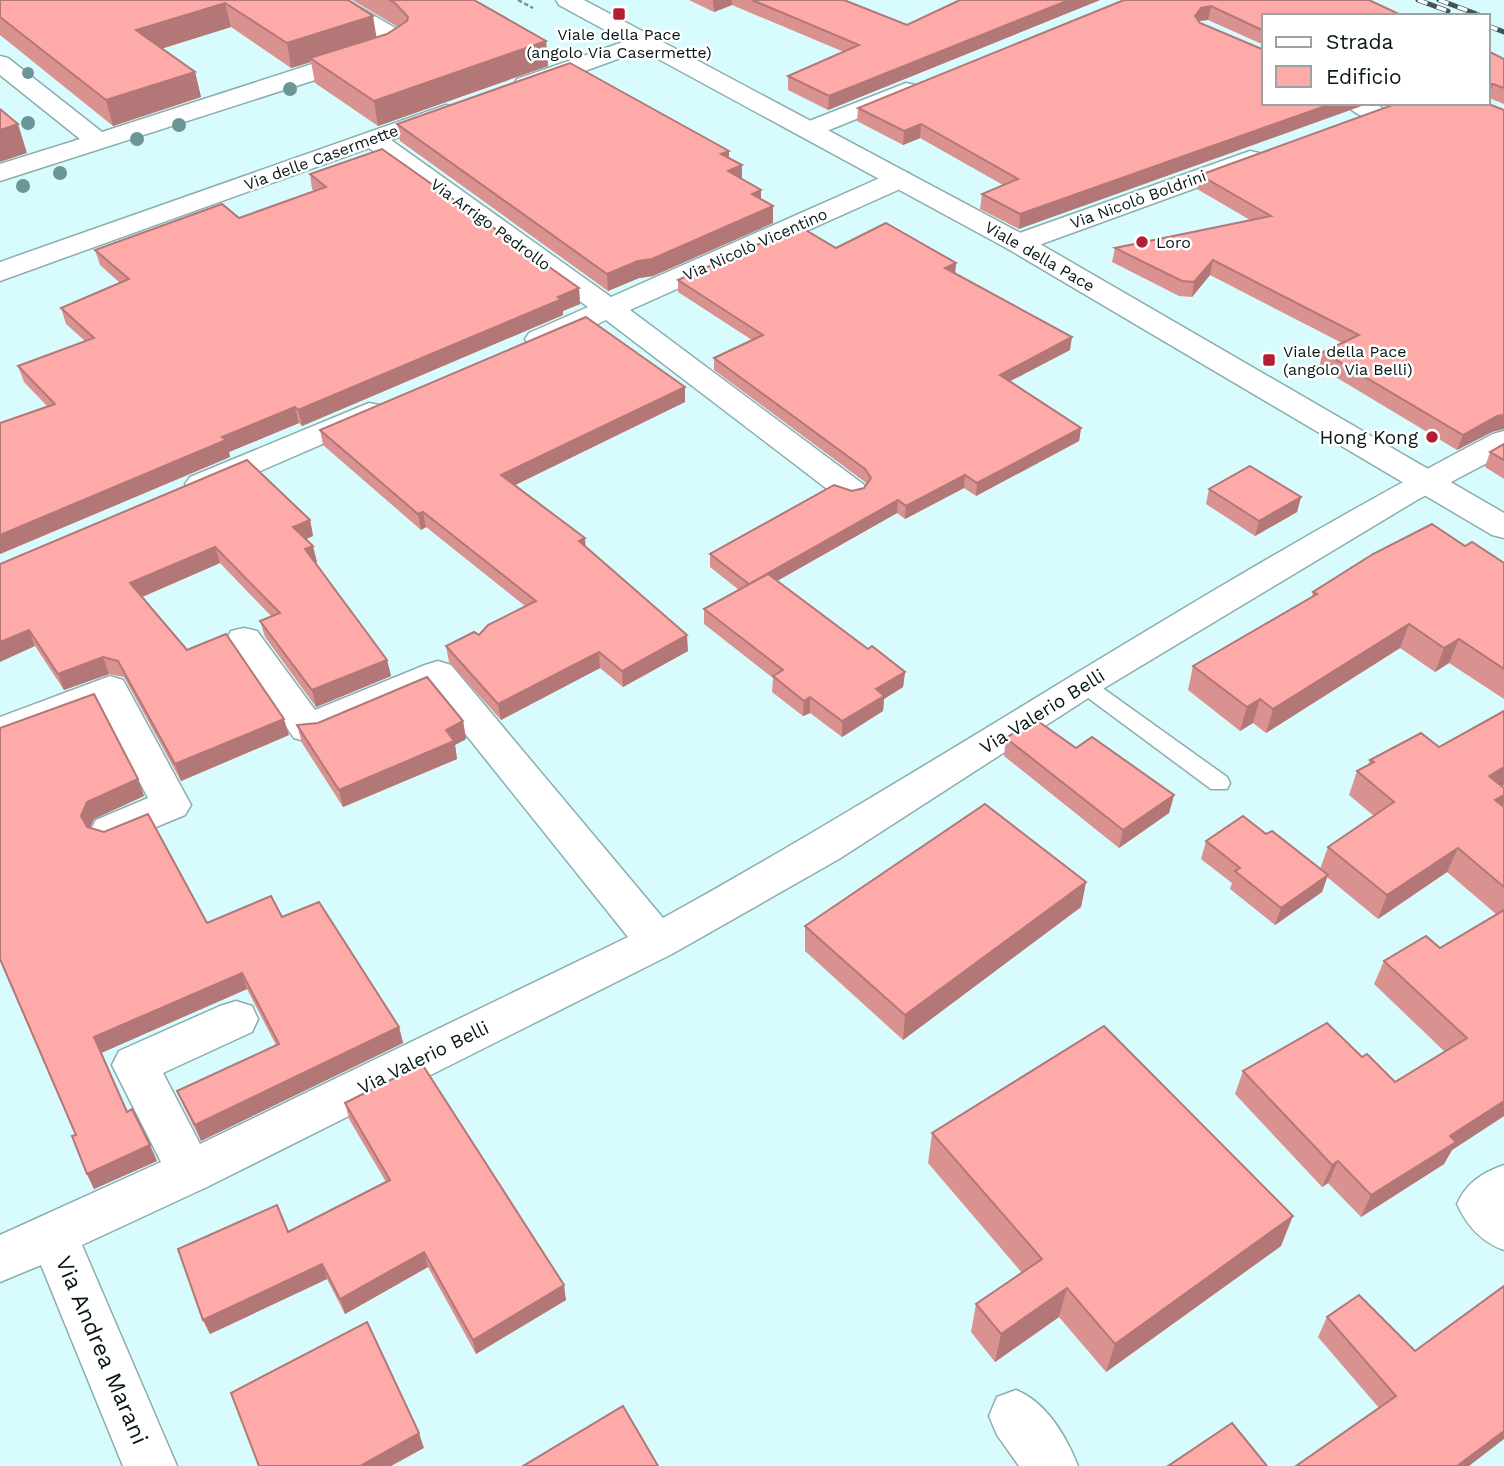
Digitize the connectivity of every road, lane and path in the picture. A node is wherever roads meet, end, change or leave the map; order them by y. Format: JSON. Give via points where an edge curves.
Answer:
{"nodes":[{"id":1,"x":331,"y":0,"type":"edge"},
{"id":2,"x":567,"y":0,"type":"edge"},
{"id":3,"x":643,"y":42,"type":"junction"},
{"id":4,"x":0,"y":63,"type":"edge"},
{"id":5,"x":923,"y":83,"type":"edge"},
{"id":6,"x":500,"y":93,"type":"edge"},
{"id":7,"x":474,"y":102,"type":"edge"},
{"id":8,"x":1388,"y":105,"type":"edge"},
{"id":9,"x":1367,"y":108,"type":"edge"},
{"id":10,"x":1338,"y":127,"type":"edge"},
{"id":11,"x":808,"y":130,"type":"junction"},
{"id":12,"x":372,"y":139,"type":"junction"},
{"id":13,"x":99,"y":142,"type":"junction"},
{"id":14,"x":1274,"y":150,"type":"edge"},
{"id":15,"x":0,"y":173,"type":"edge"},
{"id":16,"x":900,"y":179,"type":"junction"},
{"id":17,"x":1018,"y":243,"type":"junction"},
{"id":18,"x":0,"y":272,"type":"edge"},
{"id":19,"x":610,"y":309,"type":"junction"},
{"id":20,"x":508,"y":352,"type":"edge"},
{"id":21,"x":394,"y":401,"type":"edge"},
{"id":22,"x":1504,"y":442,"type":"edge"},
{"id":23,"x":1429,"y":481,"type":"junction"},
{"id":24,"x":851,"y":491,"type":"edge"},
{"id":25,"x":178,"y":494,"type":"edge"},
{"id":26,"x":1504,"y":527,"type":"edge"},
{"id":27,"x":244,"y":640,"type":"dead end"},
{"id":28,"x":1083,"y":684,"type":"junction"},
{"id":29,"x":0,"y":733,"type":"edge"},
{"id":30,"x":1219,"y":783,"type":"dead end"},
{"id":31,"x":110,"y":831,"type":"edge"},
{"id":32,"x":657,"y":942,"type":"junction"},
{"id":33,"x":236,"y":1019,"type":"dead end"},
{"id":34,"x":190,"y":1172,"type":"junction"},
{"id":35,"x":1504,"y":1187,"type":"edge"},
{"id":36,"x":1504,"y":1228,"type":"edge"},
{"id":37,"x":53,"y":1234,"type":"junction"},
{"id":38,"x":0,"y":1259,"type":"edge"},
{"id":39,"x":1016,"y":1416,"type":"dead end"},
{"id":40,"x":150,"y":1466,"type":"edge"},
{"id":41,"x":1051,"y":1466,"type":"edge"}],
"edges":[{"from":1,"to":13,"type":"street","via":[[397,43]]},
{"from":2,"to":3,"type":"street","name":"Viale della Pace"},
{"from":3,"to":6,"type":"street"},
{"from":3,"to":11,"type":"street","name":"Viale della Pace"},
{"from":4,"to":13,"type":"street"},
{"from":5,"to":11,"type":"street"},
{"from":7,"to":12,"type":"street","name":"Via delle Casermette"},
{"from":8,"to":9,"type":"street"},
{"from":9,"to":10,"type":"street"},
{"from":11,"to":16,"type":"street","name":"Viale della Pace"},
{"from":12,"to":18,"type":"street","name":"Via delle Casermette"},
{"from":12,"to":19,"type":"street","name":"Via Arrigo Pedrollo"},
{"from":13,"to":15,"type":"street"},
{"from":14,"to":17,"type":"street","name":"Via Nicolò Boldrini"},
{"from":16,"to":17,"type":"street","name":"Viale della Pace"},
{"from":16,"to":19,"type":"street","name":"Via Nicolò Vicentino"},
{"from":17,"to":23,"type":"street","name":"Viale della Pace"},
{"from":19,"to":20,"type":"street","name":"Via Nicolò Vicentino"},
{"from":19,"to":24,"type":"street"},
{"from":21,"to":25,"type":"street"},
{"from":22,"to":23,"type":"street","name":"Via Valerio Belli"},
{"from":23,"to":26,"type":"street","name":"Viale della Pace"},
{"from":23,"to":28,"type":"street","name":"Via Valerio Belli"},
{"from":27,"to":32,"type":"street","via":[[307,727],[438,674]]},
{"from":28,"to":30,"type":"lane"},
{"from":28,"to":32,"type":"street","name":"Via Valerio Belli","via":[[824,848]]},
{"from":29,"to":31,"type":"street","via":[[110,690],[171,805]]},
{"from":32,"to":34,"type":"street","name":"Via Valerio Belli"},
{"from":33,"to":34,"type":"street","via":[[135,1065]]},
{"from":34,"to":37,"type":"street","name":"Via Valerio Belli"},
{"from":35,"to":36,"type":"street","via":[[1481,1204]]},
{"from":37,"to":38,"type":"street","name":"Via Valerio Belli"},
{"from":37,"to":40,"type":"street","name":"Via Andrea Marani"},
{"from":39,"to":41,"type":"street"}]}
